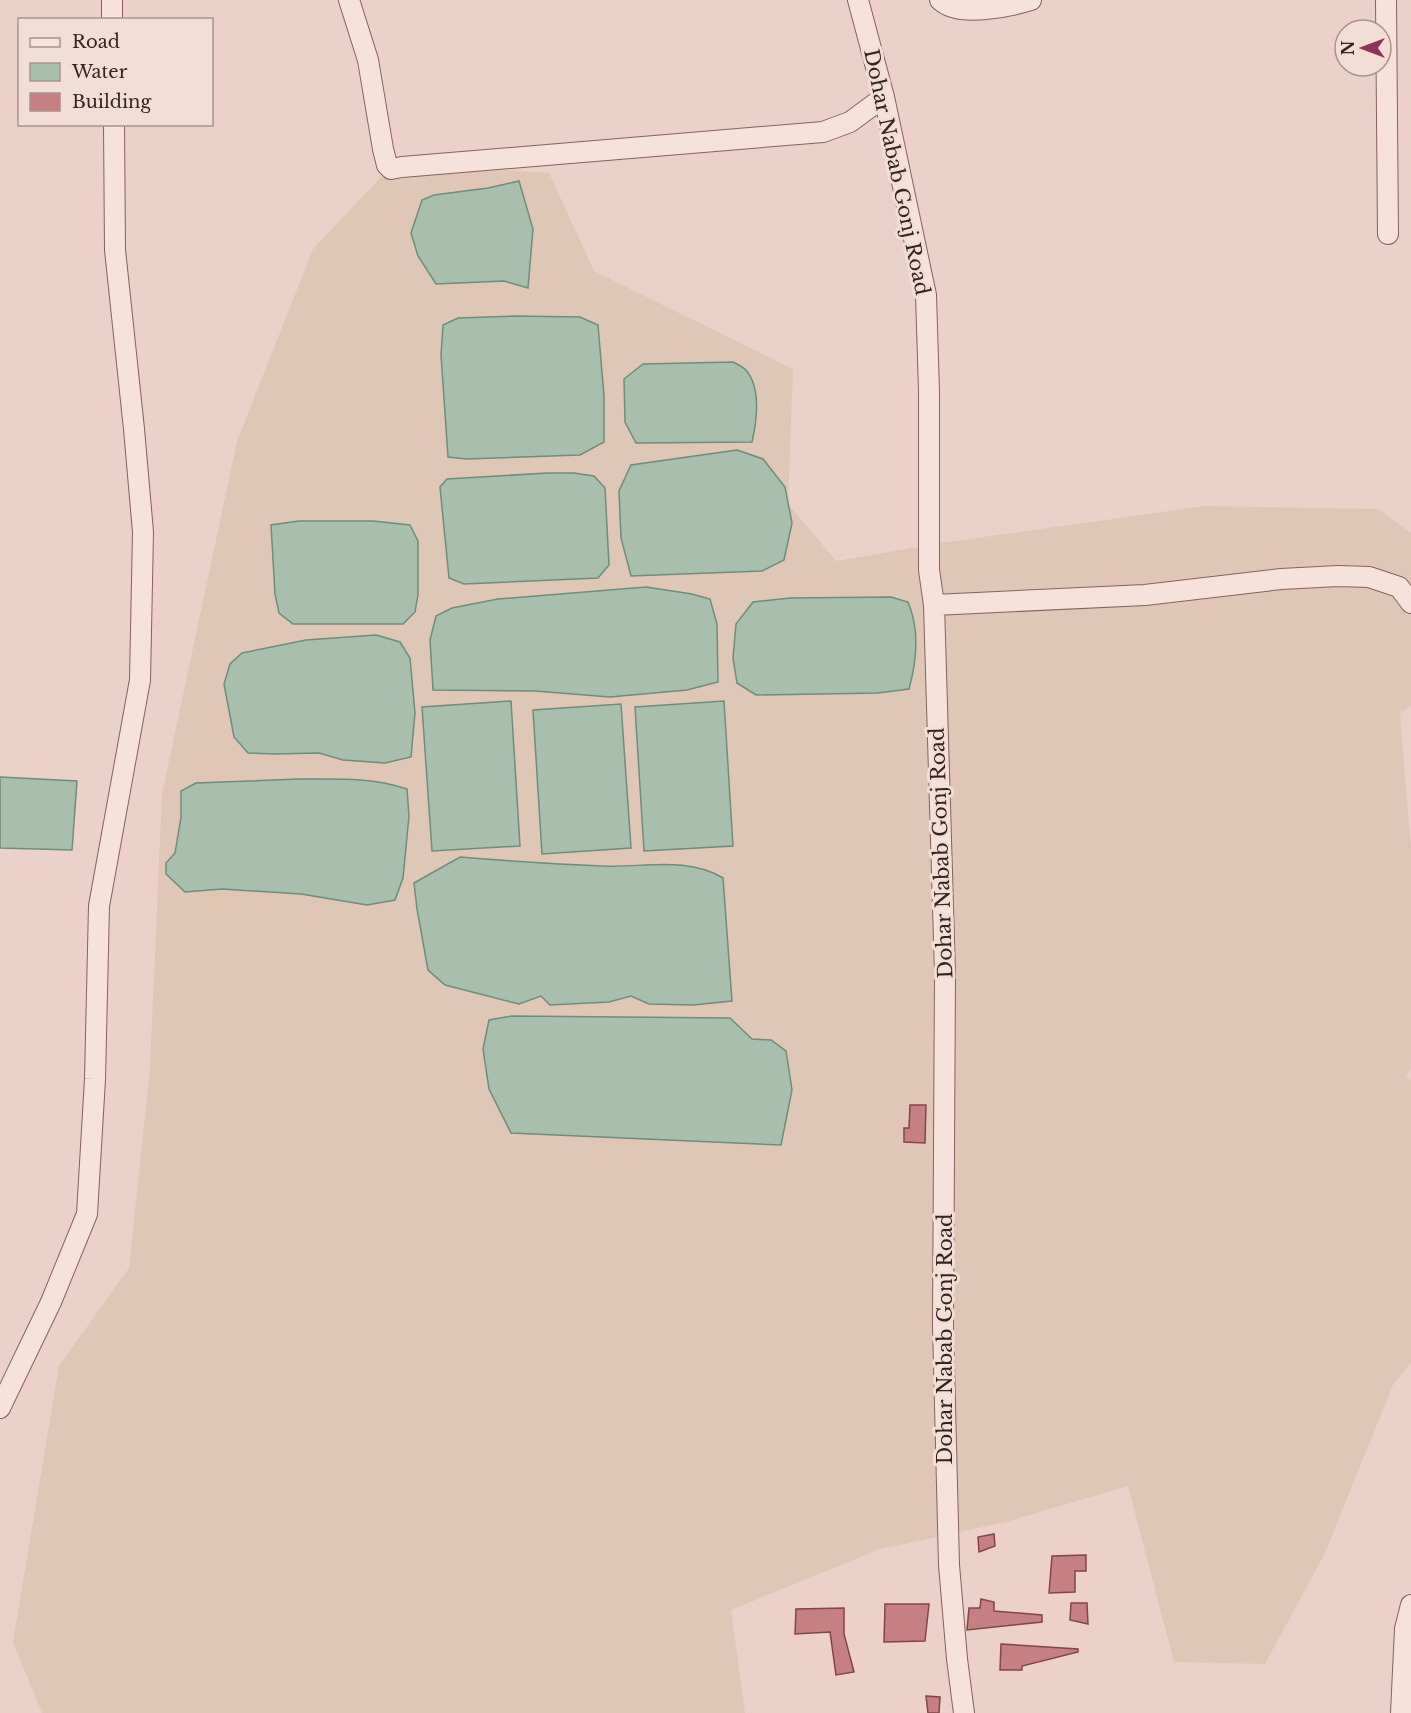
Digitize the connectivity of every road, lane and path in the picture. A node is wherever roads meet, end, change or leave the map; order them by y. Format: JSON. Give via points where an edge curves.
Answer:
{"nodes":[{"id":1,"x":112,"y":0,"type":"edge"},
{"id":2,"x":349,"y":0,"type":"edge"},
{"id":3,"x":858,"y":0,"type":"edge"},
{"id":4,"x":940,"y":0,"type":"edge"},
{"id":5,"x":1031,"y":0,"type":"edge"},
{"id":6,"x":1386,"y":0,"type":"edge"},
{"id":7,"x":112,"y":18,"type":"edge"},
{"id":8,"x":884,"y":97,"type":"junction"},
{"id":9,"x":114,"y":126,"type":"edge"},
{"id":10,"x":1389,"y":234,"type":"dead end"},
{"id":11,"x":1411,"y":603,"type":"edge"},
{"id":12,"x":934,"y":605,"type":"junction"},
{"id":13,"x":0,"y":1408,"type":"edge"},
{"id":14,"x":1411,"y":1605,"type":"edge"},
{"id":15,"x":964,"y":1713,"type":"edge"},
{"id":16,"x":1401,"y":1713,"type":"edge"}],
"edges":[{"from":1,"to":7,"type":"street"},
{"from":2,"to":8,"type":"street","via":[[368,60],[383,149],[391,169],[823,132],[850,122]]},
{"from":3,"to":8,"type":"street","name":"Dohar Nabab Gonj Road"},
{"from":4,"to":5,"type":"street","via":[[945,5],[972,10]]},
{"from":6,"to":10,"type":"street"},
{"from":8,"to":12,"type":"street","name":"Dohar Nabab Gonj Road","via":[[926,295],[929,570]]},
{"from":9,"to":13,"type":"street","via":[[115,250],[143,532],[140,680],[99,906],[87,1214],[51,1302]]},
{"from":11,"to":12,"type":"street","via":[[1399,586],[1368,577],[1338,576],[1145,595]]},
{"from":12,"to":15,"type":"street","name":"Dohar Nabab Gonj Road","via":[[945,973],[943,1325],[949,1565]]},
{"from":14,"to":16,"type":"street","via":[[1405,1629]]}]}
